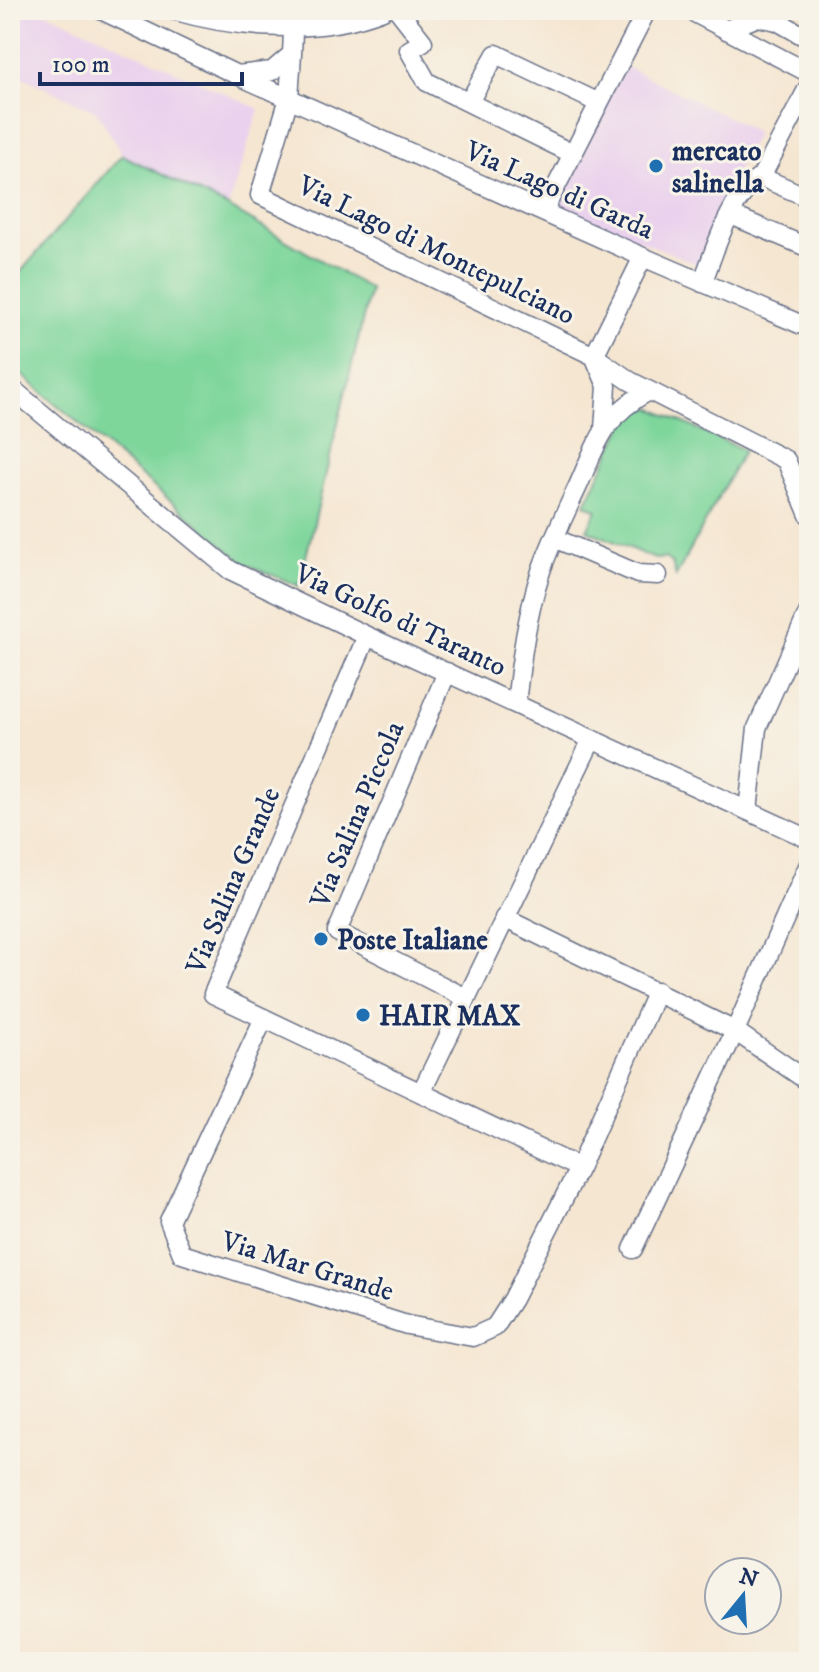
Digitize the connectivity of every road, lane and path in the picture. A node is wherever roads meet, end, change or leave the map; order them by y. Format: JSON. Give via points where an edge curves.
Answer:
{"nodes":[{"id":1,"x":101,"y":10,"type":"edge"},
{"id":2,"x":172,"y":10,"type":"edge"},
{"id":3,"x":383,"y":10,"type":"edge"},
{"id":4,"x":398,"y":10,"type":"edge"},
{"id":5,"x":647,"y":10,"type":"edge"},
{"id":6,"x":689,"y":10,"type":"edge"},
{"id":7,"x":294,"y":19,"type":"edge"},
{"id":8,"x":726,"y":30,"type":"junction"},
{"id":9,"x":809,"y":39,"type":"edge"},
{"id":10,"x":292,"y":54,"type":"junction"},
{"id":11,"x":809,"y":73,"type":"edge"},
{"id":12,"x":237,"y":75,"type":"junction"},
{"id":13,"x":809,"y":86,"type":"edge"},
{"id":14,"x":289,"y":98,"type":"junction"},
{"id":15,"x":469,"y":102,"type":"junction"},
{"id":16,"x":599,"y":103,"type":"junction"},
{"id":17,"x":573,"y":154,"type":"junction"},
{"id":18,"x":761,"y":177,"type":"junction"},
{"id":19,"x":809,"y":198,"type":"edge"},
{"id":20,"x":543,"y":212,"type":"junction"},
{"id":21,"x":731,"y":215,"type":"junction"},
{"id":22,"x":809,"y":248,"type":"edge"},
{"id":23,"x":643,"y":257,"type":"junction"},
{"id":24,"x":702,"y":283,"type":"junction"},
{"id":25,"x":809,"y":328,"type":"edge"},
{"id":26,"x":594,"y":356,"type":"junction"},
{"id":27,"x":10,"y":387,"type":"edge"},
{"id":28,"x":649,"y":391,"type":"junction"},
{"id":29,"x":604,"y":429,"type":"junction"},
{"id":30,"x":809,"y":515,"type":"edge"},
{"id":31,"x":554,"y":538,"type":"junction"},
{"id":32,"x":658,"y":575,"type":"dead end"},
{"id":33,"x":809,"y":611,"type":"edge"},
{"id":34,"x":367,"y":636,"type":"junction"},
{"id":35,"x":447,"y":672,"type":"junction"},
{"id":36,"x":516,"y":704,"type":"junction"},
{"id":37,"x":592,"y":739,"type":"junction"},
{"id":38,"x":748,"y":811,"type":"junction"},
{"id":39,"x":809,"y":839,"type":"edge"},
{"id":40,"x":809,"y":864,"type":"edge"},
{"id":41,"x":504,"y":918,"type":"junction"},
{"id":42,"x":657,"y":991,"type":"junction"},
{"id":43,"x":466,"y":998,"type":"junction"},
{"id":44,"x":264,"y":1018,"type":"junction"},
{"id":45,"x":735,"y":1031,"type":"junction"},
{"id":46,"x":809,"y":1082,"type":"edge"},
{"id":47,"x":421,"y":1093,"type":"junction"},
{"id":48,"x":579,"y":1168,"type":"junction"},
{"id":49,"x":633,"y":1249,"type":"dead end"}],
"edges":[{"from":1,"to":12,"type":"street","name":"Via Lago di Garda"},
{"from":2,"to":7,"type":"street","via":[[213,22]]},
{"from":3,"to":7,"type":"street","via":[[368,16]]},
{"from":4,"to":15,"type":"street","via":[[423,42],[409,50],[427,82]]},
{"from":5,"to":16,"type":"street"},
{"from":6,"to":8,"type":"street"},
{"from":7,"to":10,"type":"street"},
{"from":8,"to":9,"type":"street","via":[[758,17]]},
{"from":8,"to":11,"type":"street"},
{"from":10,"to":12,"type":"street","via":[[272,71]]},
{"from":10,"to":14,"type":"street"},
{"from":12,"to":14,"type":"street","name":"Via Lago di Garda"},
{"from":13,"to":18,"type":"street"},
{"from":14,"to":20,"type":"street","name":"Via Lago di Garda"},
{"from":14,"to":26,"type":"street","name":"Via Lago di Montepulciano","via":[[260,195]]},
{"from":15,"to":16,"type":"street","via":[[496,54]]},
{"from":15,"to":17,"type":"street"},
{"from":16,"to":17,"type":"street"},
{"from":17,"to":20,"type":"street"},
{"from":18,"to":19,"type":"street"},
{"from":18,"to":21,"type":"street","via":[[750,184]]},
{"from":20,"to":23,"type":"street","name":"Via Lago di Garda"},
{"from":21,"to":22,"type":"street"},
{"from":21,"to":24,"type":"street"},
{"from":23,"to":24,"type":"street","name":"Via Lago di Garda"},
{"from":23,"to":26,"type":"street","name":"Via Lago di Montepulciano"},
{"from":24,"to":25,"type":"street","name":"Via Lago di Garda"},
{"from":26,"to":28,"type":"street","name":"Via Lago di Montepulciano"},
{"from":26,"to":29,"type":"street","via":[[607,386]]},
{"from":27,"to":34,"type":"street","name":"Via Golfo di Taranto","via":[[230,570]]},
{"from":28,"to":29,"type":"street","via":[[626,403]]},
{"from":28,"to":30,"type":"street","name":"Via Lago di Montepulciano","via":[[786,460]]},
{"from":29,"to":31,"type":"street"},
{"from":31,"to":32,"type":"street","via":[[638,574]]},
{"from":31,"to":36,"type":"street","via":[[523,642]]},
{"from":33,"to":38,"type":"street","via":[[757,728]]},
{"from":34,"to":35,"type":"street","name":"Via Golfo di Taranto"},
{"from":34,"to":44,"type":"street","name":"Via Salina Grande","via":[[213,994]]},
{"from":35,"to":36,"type":"street","name":"Via Golfo di Taranto"},
{"from":35,"to":43,"type":"street","name":"Via Salina Piccola","via":[[337,932]]},
{"from":36,"to":37,"type":"street","name":"Via Golfo di Taranto"},
{"from":37,"to":38,"type":"street","name":"Via Golfo di Taranto"},
{"from":37,"to":41,"type":"street"},
{"from":38,"to":39,"type":"street","name":"Via Golfo di Taranto"},
{"from":40,"to":45,"type":"street"},
{"from":41,"to":42,"type":"street"},
{"from":41,"to":43,"type":"street"},
{"from":42,"to":45,"type":"street"},
{"from":42,"to":48,"type":"street"},
{"from":43,"to":47,"type":"street"},
{"from":44,"to":47,"type":"street","name":"Via Salina Grande"},
{"from":44,"to":48,"type":"street","name":"Via Mar Grande","via":[[169,1221],[182,1254],[407,1325],[473,1337],[495,1327],[513,1299]]},
{"from":45,"to":46,"type":"street"},
{"from":45,"to":49,"type":"street"},
{"from":47,"to":48,"type":"street","name":"Via Salina Grande"}]}
